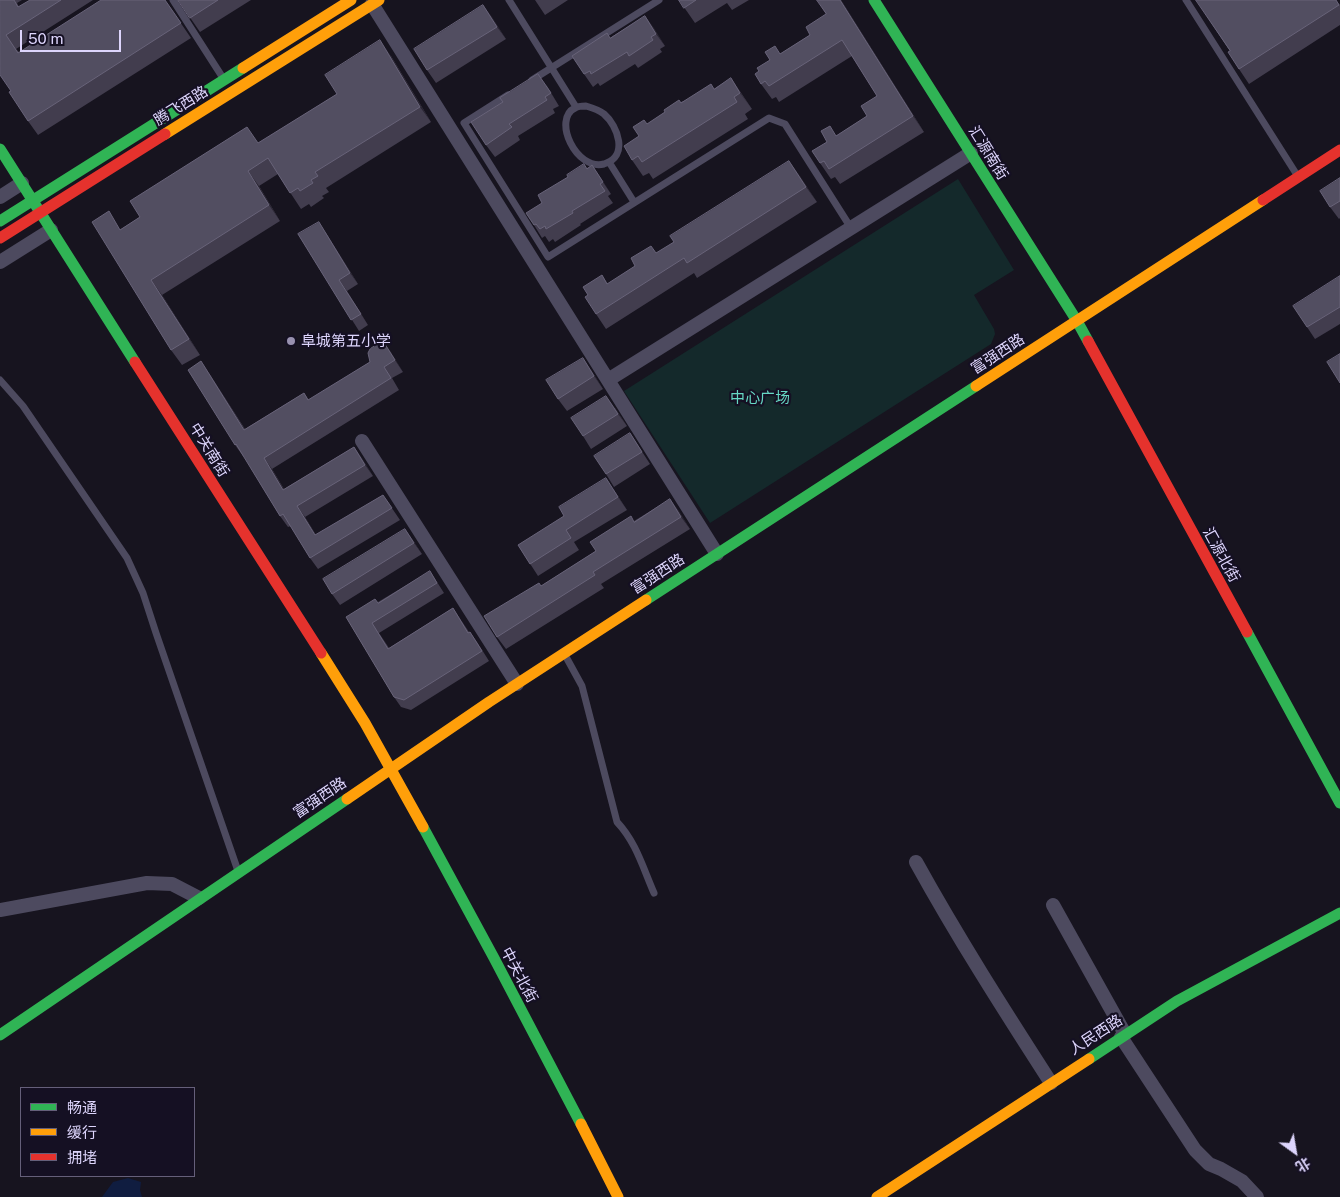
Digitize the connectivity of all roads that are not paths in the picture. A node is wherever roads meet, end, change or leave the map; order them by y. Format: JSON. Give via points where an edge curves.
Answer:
{"nodes":[{"id":1,"x":173,"y":0,"type":"edge"},
{"id":2,"x":352,"y":0,"type":"edge"},
{"id":3,"x":509,"y":0,"type":"edge"},
{"id":4,"x":659,"y":0,"type":"edge"},
{"id":5,"x":874,"y":0,"type":"edge"},
{"id":6,"x":1186,"y":0,"type":"edge"},
{"id":7,"x":375,"y":2,"type":"edge"},
{"id":8,"x":552,"y":68,"type":"junction"},
{"id":9,"x":224,"y":80,"type":"junction"},
{"id":10,"x":528,"y":83,"type":"edge"},
{"id":11,"x":512,"y":93,"type":"edge"},
{"id":12,"x":576,"y":107,"type":"junction"},
{"id":13,"x":0,"y":149,"type":"edge"},
{"id":14,"x":1340,"y":150,"type":"edge"},
{"id":15,"x":971,"y":153,"type":"junction"},
{"id":16,"x":609,"y":162,"type":"junction"},
{"id":17,"x":1298,"y":177,"type":"junction"},
{"id":18,"x":22,"y":183,"type":"junction"},
{"id":19,"x":0,"y":197,"type":"edge"},
{"id":20,"x":32,"y":200,"type":"junction"},
{"id":21,"x":634,"y":202,"type":"junction"},
{"id":22,"x":40,"y":213,"type":"junction"},
{"id":23,"x":0,"y":221,"type":"edge"},
{"id":24,"x":851,"y":228,"type":"junction"},
{"id":25,"x":51,"y":230,"type":"junction"},
{"id":26,"x":0,"y":238,"type":"edge"},
{"id":27,"x":0,"y":262,"type":"edge"},
{"id":28,"x":1077,"y":321,"type":"junction"},
{"id":29,"x":0,"y":380,"type":"edge"},
{"id":30,"x":608,"y":380,"type":"junction"},
{"id":31,"x":362,"y":441,"type":"dead end"},
{"id":32,"x":717,"y":554,"type":"junction"},
{"id":33,"x":564,"y":653,"type":"junction"},
{"id":34,"x":517,"y":684,"type":"junction"},
{"id":35,"x":391,"y":768,"type":"junction"},
{"id":36,"x":1340,"y":803,"type":"edge"},
{"id":37,"x":916,"y":862,"type":"dead end"},
{"id":38,"x":238,"y":872,"type":"junction"},
{"id":39,"x":654,"y":893,"type":"dead end"},
{"id":40,"x":199,"y":898,"type":"junction"},
{"id":41,"x":1053,"y":905,"type":"dead end"},
{"id":42,"x":0,"y":910,"type":"edge"},
{"id":43,"x":1340,"y":913,"type":"edge"},
{"id":44,"x":0,"y":1035,"type":"edge"},
{"id":45,"x":1123,"y":1036,"type":"junction"},
{"id":46,"x":1051,"y":1082,"type":"junction"},
{"id":47,"x":618,"y":1197,"type":"edge"},
{"id":48,"x":877,"y":1197,"type":"edge"},
{"id":49,"x":1257,"y":1197,"type":"edge"}],
"edges":[{"from":1,"to":9,"type":"lane"},
{"from":2,"to":9,"type":"street","name":"腾飞西路"},
{"from":3,"to":8,"type":"lane"},
{"from":4,"to":8,"type":"lane"},
{"from":5,"to":15,"type":"street","name":"汇源南街"},
{"from":6,"to":17,"type":"lane"},
{"from":7,"to":22,"type":"street","name":"腾飞西路"},
{"from":7,"to":30,"type":"street"},
{"from":8,"to":10,"type":"lane"},
{"from":8,"to":12,"type":"lane"},
{"from":9,"to":20,"type":"street","name":"腾飞西路"},
{"from":11,"to":21,"type":"lane","via":[[464,123],[548,257]]},
{"from":12,"to":16,"type":"lane","via":[[595,108],[610,121],[619,141],[619,152]]},
{"from":12,"to":16,"type":"lane","via":[[570,111],[566,122],[571,145],[590,164]]},
{"from":13,"to":18,"type":"street","name":"中关南街"},
{"from":14,"to":17,"type":"street","name":"富强西路"},
{"from":15,"to":24,"type":"street"},
{"from":15,"to":28,"type":"street","name":"汇源南街"},
{"from":16,"to":21,"type":"lane"},
{"from":17,"to":28,"type":"street","name":"富强西路"},
{"from":18,"to":19,"type":"street"},
{"from":18,"to":20,"type":"street","name":"中关南街"},
{"from":20,"to":22,"type":"street","name":"中关南街"},
{"from":20,"to":23,"type":"street","name":"腾飞西路"},
{"from":21,"to":24,"type":"lane","via":[[769,118],[785,124]]},
{"from":22,"to":25,"type":"street","name":"中关南街"},
{"from":22,"to":26,"type":"street","name":"腾飞西路"},
{"from":24,"to":30,"type":"street"},
{"from":25,"to":27,"type":"street"},
{"from":25,"to":35,"type":"street","name":"中关南街"},
{"from":28,"to":32,"type":"street","name":"富强西路"},
{"from":28,"to":36,"type":"street","name":"汇源北街"},
{"from":29,"to":38,"type":"lane","via":[[23,406],[127,558],[143,593]]},
{"from":30,"to":32,"type":"street"},
{"from":31,"to":34,"type":"street"},
{"from":32,"to":33,"type":"street","name":"富强西路"},
{"from":33,"to":34,"type":"street","name":"富强西路"},
{"from":33,"to":39,"type":"lane","via":[[582,686],[617,822],[633,844]]},
{"from":34,"to":35,"type":"street","name":"富强西路"},
{"from":35,"to":38,"type":"street","name":"富强西路"},
{"from":35,"to":47,"type":"street","name":"中关北街","via":[[542,1048]]},
{"from":37,"to":46,"type":"street","via":[[998,1002]]},
{"from":38,"to":40,"type":"street","name":"富强西路"},
{"from":40,"to":42,"type":"street","via":[[172,884],[147,883]]},
{"from":40,"to":44,"type":"street","name":"富强西路"},
{"from":41,"to":45,"type":"street"},
{"from":43,"to":45,"type":"street","name":"人民西路","via":[[1199,988]]},
{"from":45,"to":46,"type":"street","name":"人民西路"},
{"from":45,"to":49,"type":"street","via":[[1195,1150],[1209,1164],[1242,1181]]},
{"from":46,"to":48,"type":"street","name":"人民西路"}]}
